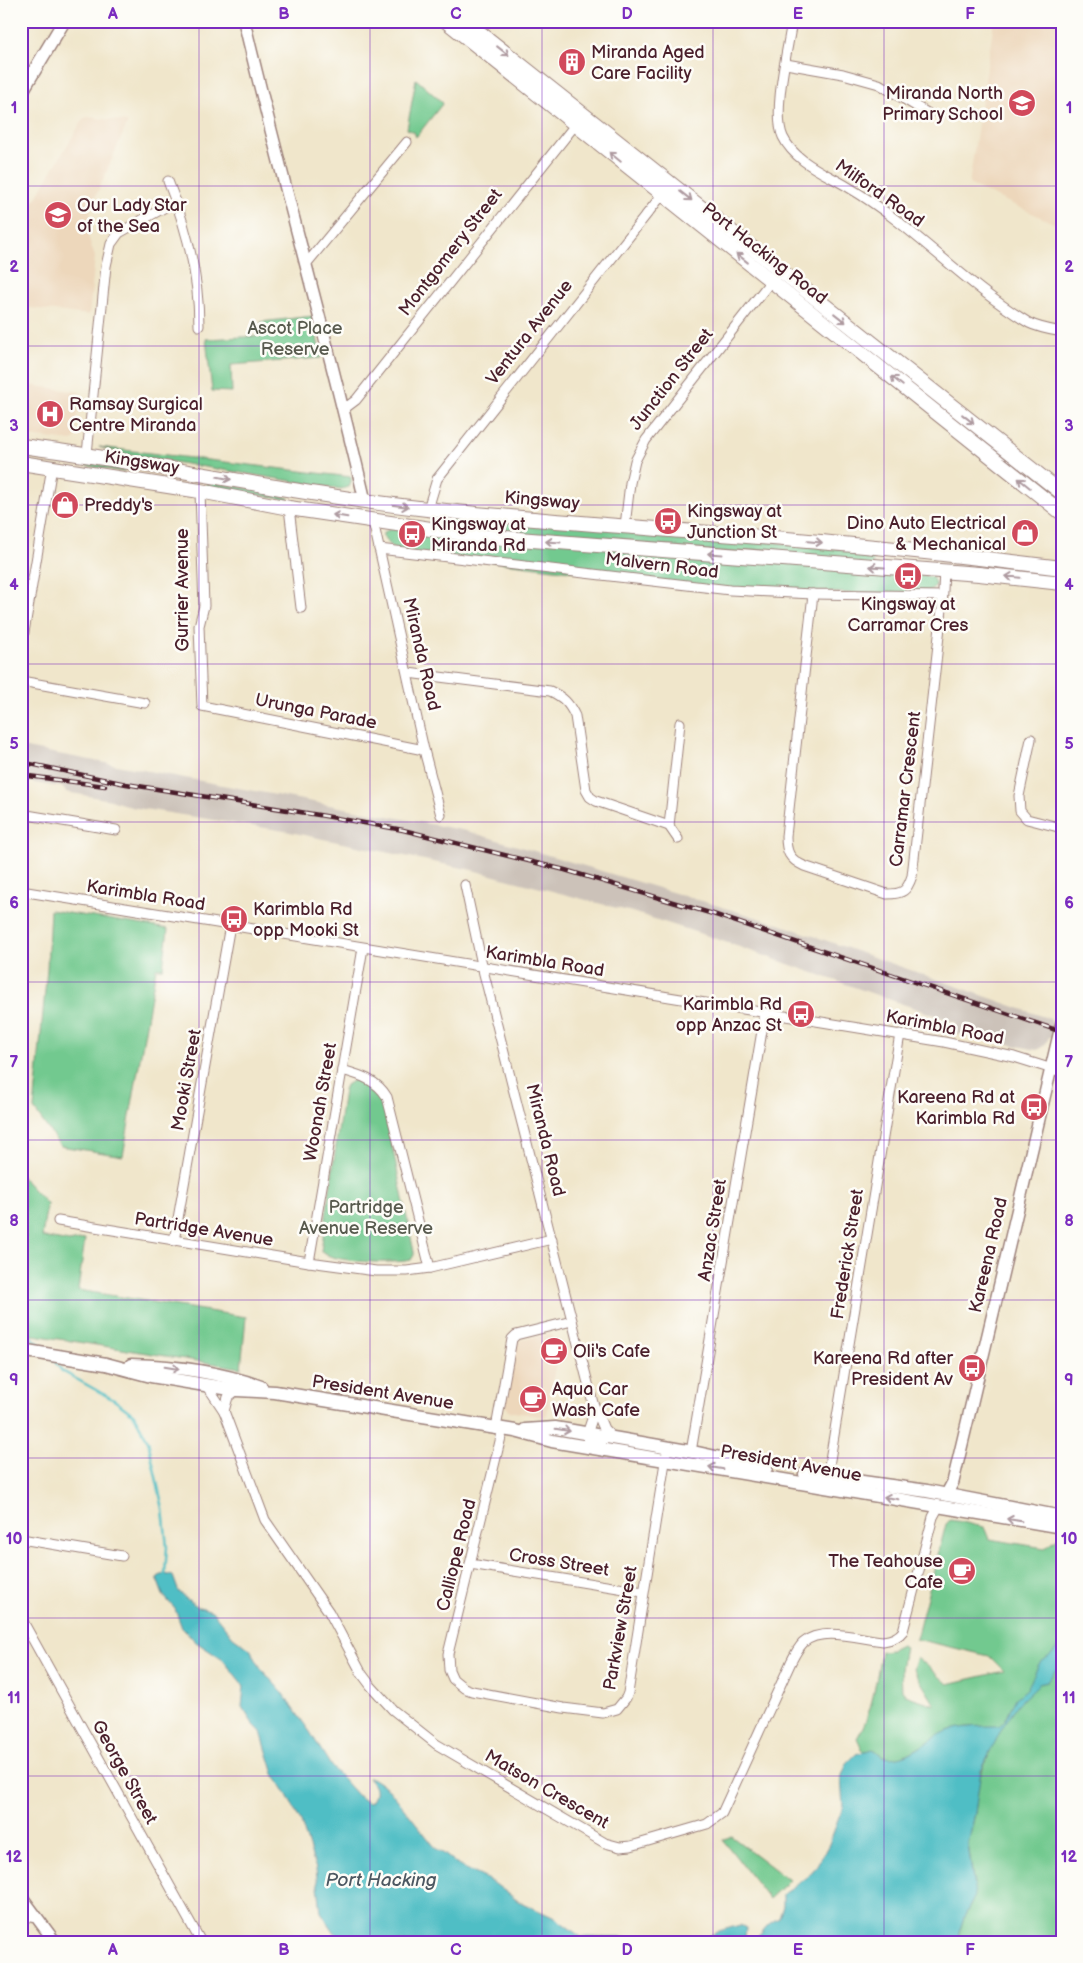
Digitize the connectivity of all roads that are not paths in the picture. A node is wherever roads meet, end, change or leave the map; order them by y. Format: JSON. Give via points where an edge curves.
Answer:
{"nodes":[{"id":1,"x":64,"y":21,"type":"edge"},
{"id":2,"x":244,"y":21,"type":"edge"},
{"id":3,"x":446,"y":21,"type":"edge"},
{"id":4,"x":465,"y":21,"type":"edge"},
{"id":5,"x":792,"y":21,"type":"edge"},
{"id":6,"x":786,"y":64,"type":"junction"},
{"id":7,"x":21,"y":93,"type":"edge"},
{"id":8,"x":929,"y":114,"type":"dead end"},
{"id":9,"x":579,"y":120,"type":"junction"},
{"id":10,"x":407,"y":142,"type":"dead end"},
{"id":11,"x":168,"y":181,"type":"dead end"},
{"id":12,"x":666,"y":189,"type":"junction"},
{"id":13,"x":176,"y":200,"type":"junction"},
{"id":14,"x":307,"y":263,"type":"junction"},
{"id":15,"x":779,"y":270,"type":"junction"},
{"id":16,"x":771,"y":281,"type":"junction"},
{"id":17,"x":200,"y":326,"type":"dead end"},
{"id":18,"x":1062,"y":332,"type":"edge"},
{"id":19,"x":344,"y":409,"type":"junction"},
{"id":20,"x":21,"y":446,"type":"edge"},
{"id":21,"x":55,"y":450,"type":"junction"},
{"id":22,"x":88,"y":454,"type":"junction"},
{"id":23,"x":21,"y":463,"type":"edge"},
{"id":24,"x":52,"y":467,"type":"junction"},
{"id":25,"x":200,"y":473,"type":"junction"},
{"id":26,"x":200,"y":491,"type":"junction"},
{"id":27,"x":1062,"y":493,"type":"edge"},
{"id":28,"x":365,"y":501,"type":"junction"},
{"id":29,"x":289,"y":508,"type":"junction"},
{"id":30,"x":428,"y":509,"type":"junction"},
{"id":31,"x":1062,"y":513,"type":"edge"},
{"id":32,"x":373,"y":521,"type":"junction"},
{"id":33,"x":625,"y":526,"type":"junction"},
{"id":34,"x":379,"y":549,"type":"junction"},
{"id":35,"x":945,"y":554,"type":"junction"},
{"id":36,"x":1062,"y":568,"type":"edge"},
{"id":37,"x":944,"y":571,"type":"junction"},
{"id":38,"x":1062,"y":582,"type":"edge"},
{"id":39,"x":813,"y":594,"type":"junction"},
{"id":40,"x":942,"y":596,"type":"junction"},
{"id":41,"x":300,"y":608,"type":"dead end"},
{"id":42,"x":21,"y":650,"type":"edge"},
{"id":43,"x":408,"y":674,"type":"junction"},
{"id":44,"x":21,"y":681,"type":"edge"},
{"id":45,"x":145,"y":703,"type":"dead end"},
{"id":46,"x":202,"y":706,"type":"joint"},
{"id":47,"x":680,"y":722,"type":"dead end"},
{"id":48,"x":1031,"y":739,"type":"dead end"},
{"id":49,"x":424,"y":750,"type":"junction"},
{"id":50,"x":21,"y":814,"type":"edge"},
{"id":51,"x":441,"y":815,"type":"dead end"},
{"id":52,"x":669,"y":826,"type":"junction"},
{"id":53,"x":1062,"y":828,"type":"edge"},
{"id":54,"x":116,"y":830,"type":"dead end"},
{"id":55,"x":678,"y":839,"type":"dead end"},
{"id":56,"x":465,"y":885,"type":"dead end"},
{"id":57,"x":21,"y":891,"type":"edge"},
{"id":58,"x":230,"y":925,"type":"junction"},
{"id":59,"x":363,"y":948,"type":"junction"},
{"id":60,"x":482,"y":967,"type":"junction"},
{"id":61,"x":765,"y":1013,"type":"junction"},
{"id":62,"x":1062,"y":1022,"type":"edge"},
{"id":63,"x":900,"y":1034,"type":"junction"},
{"id":64,"x":342,"y":1070,"type":"junction"},
{"id":65,"x":1056,"y":1070,"type":"edge"},
{"id":66,"x":58,"y":1222,"type":"dead end"},
{"id":67,"x":552,"y":1239,"type":"junction"},
{"id":68,"x":174,"y":1241,"type":"junction"},
{"id":69,"x":309,"y":1262,"type":"junction"},
{"id":70,"x":430,"y":1268,"type":"junction"},
{"id":71,"x":572,"y":1321,"type":"junction"},
{"id":72,"x":21,"y":1350,"type":"edge"},
{"id":73,"x":106,"y":1364,"type":"junction"},
{"id":74,"x":204,"y":1385,"type":"junction"},
{"id":75,"x":236,"y":1390,"type":"junction"},
{"id":76,"x":275,"y":1392,"type":"junction"},
{"id":77,"x":593,"y":1403,"type":"junction"},
{"id":78,"x":224,"y":1411,"type":"junction"},
{"id":79,"x":505,"y":1429,"type":"junction"},
{"id":80,"x":587,"y":1434,"type":"junction"},
{"id":81,"x":614,"y":1438,"type":"junction"},
{"id":82,"x":635,"y":1448,"type":"junction"},
{"id":83,"x":691,"y":1452,"type":"junction"},
{"id":84,"x":665,"y":1460,"type":"junction"},
{"id":85,"x":827,"y":1478,"type":"junction"},
{"id":86,"x":946,"y":1495,"type":"junction"},
{"id":87,"x":938,"y":1506,"type":"junction"},
{"id":88,"x":1062,"y":1517,"type":"edge"},
{"id":89,"x":1062,"y":1528,"type":"edge"},
{"id":90,"x":21,"y":1539,"type":"edge"},
{"id":91,"x":122,"y":1556,"type":"dead end"},
{"id":92,"x":470,"y":1564,"type":"junction"},
{"id":93,"x":643,"y":1592,"type":"junction"},
{"id":94,"x":21,"y":1618,"type":"edge"},
{"id":95,"x":460,"y":1685,"type":"joint"},
{"id":96,"x":21,"y":1896,"type":"edge"},
{"id":97,"x":35,"y":1914,"type":"junction"},
{"id":98,"x":21,"y":1920,"type":"edge"},
{"id":99,"x":55,"y":1942,"type":"edge"},
{"id":100,"x":201,"y":1942,"type":"edge"}],
"edges":[{"from":1,"to":7,"type":"main road"},
{"from":2,"to":14,"type":"street","via":[[271,136]]},
{"from":3,"to":9,"type":"main road","name":"Port Hacking Road"},
{"from":4,"to":9,"type":"main road","name":"Port Hacking Road","one_way":true},
{"from":5,"to":6,"type":"street","name":"Milford Road"},
{"from":6,"to":8,"type":"street","via":[[880,84]]},
{"from":6,"to":18,"type":"street","name":"Milford Road","via":[[778,115],[783,137],[795,154],[875,205],[1031,324]]},
{"from":9,"to":12,"type":"main road","name":"Port Hacking Road"},
{"from":9,"to":19,"type":"street","name":"Montgomery Street","via":[[356,400]]},
{"from":10,"to":14,"type":"street"},
{"from":11,"to":13,"type":"street"},
{"from":12,"to":15,"type":"main road","name":"Port Hacking Road","one_way":true},
{"from":16,"to":12,"type":"main road","name":"Port Hacking Road","one_way":true},
{"from":12,"to":30,"type":"street","name":"Ventura Avenue","via":[[437,479]]},
{"from":13,"to":17,"type":"street","via":[[193,263]]},
{"from":13,"to":22,"type":"street","via":[[119,233],[111,244],[106,266]]},
{"from":14,"to":19,"type":"street"},
{"from":15,"to":16,"type":"main road","name":"Junction Street"},
{"from":15,"to":27,"type":"main road","name":"Port Hacking Road","one_way":true},
{"from":31,"to":16,"type":"main road","name":"Port Hacking Road","one_way":true},
{"from":16,"to":33,"type":"street","name":"Junction Street","via":[[646,440],[635,460]]},
{"from":19,"to":28,"type":"street"},
{"from":20,"to":21,"type":"main road","name":"Kingsway"},
{"from":21,"to":22,"type":"main road","name":"Kingsway"},
{"from":21,"to":24,"type":"main road"},
{"from":22,"to":25,"type":"main road","name":"Kingsway"},
{"from":23,"to":24,"type":"main road","name":"Kingsway"},
{"from":24,"to":26,"type":"main road","name":"Kingsway"},
{"from":24,"to":42,"type":"street"},
{"from":25,"to":26,"type":"main road","name":"Gurrier Avenue"},
{"from":25,"to":28,"type":"main road","name":"Kingsway","one_way":true},
{"from":26,"to":29,"type":"main road","name":"Kingsway"},
{"from":26,"to":46,"type":"street","name":"Gurrier Avenue","via":[[204,606],[199,626]]},
{"from":28,"to":30,"type":"main road","name":"Kingsway","one_way":true},
{"from":28,"to":32,"type":"main road","name":"Miranda Road"},
{"from":32,"to":29,"type":"main road","name":"Kingsway","one_way":true},
{"from":29,"to":41,"type":"street"},
{"from":30,"to":33,"type":"main road","name":"Kingsway"},
{"from":32,"to":34,"type":"street","name":"Miranda Road"},
{"from":37,"to":32,"type":"main road","name":"Kingsway","one_way":true,"via":[[478,536]]},
{"from":33,"to":35,"type":"main road","name":"Kingsway","one_way":true},
{"from":34,"to":39,"type":"street","name":"Malvern Road","via":[[730,590]]},
{"from":34,"to":43,"type":"street","name":"Miranda Road"},
{"from":35,"to":36,"type":"main road","name":"Kingsway"},
{"from":35,"to":37,"type":"main road"},
{"from":38,"to":37,"type":"main road","name":"Kingsway","one_way":true},
{"from":37,"to":40,"type":"street","name":"Carramar Crescent"},
{"from":39,"to":40,"type":"street","name":"Malvern Road"},
{"from":39,"to":40,"type":"street","name":"Carramar Crescent","via":[[786,836],[788,854],[804,866],[887,894],[898,894],[908,887],[912,876]]},
{"from":43,"to":49,"type":"street","name":"Miranda Road"},
{"from":43,"to":52,"type":"street","via":[[550,691],[561,696],[575,716],[586,790],[590,797]]},
{"from":44,"to":45,"type":"street"},
{"from":46,"to":49,"type":"street","name":"Urunga Parade"},
{"from":47,"to":52,"type":"street"},
{"from":48,"to":53,"type":"street","via":[[1019,796],[1020,811],[1027,819]]},
{"from":49,"to":51,"type":"street","name":"Miranda Road"},
{"from":50,"to":54,"type":"street"},
{"from":52,"to":55,"type":"street"},
{"from":56,"to":60,"type":"street","name":"Miranda Road"},
{"from":57,"to":58,"type":"street","name":"Karimbla Road"},
{"from":58,"to":59,"type":"street","name":"Karimbla Road"},
{"from":58,"to":68,"type":"street","name":"Mooki Street"},
{"from":59,"to":60,"type":"street","name":"Karimbla Road"},
{"from":59,"to":64,"type":"street","name":"Woonah Street"},
{"from":60,"to":61,"type":"street","name":"Karimbla Road"},
{"from":60,"to":67,"type":"street","name":"Miranda Road"},
{"from":61,"to":63,"type":"street","name":"Karimbla Road"},
{"from":61,"to":83,"type":"street","name":"Anzac Street"},
{"from":62,"to":65,"type":"street","name":"Kareena Road"},
{"from":63,"to":65,"type":"street","name":"Karimbla Road","via":[[1014,1057]]},
{"from":63,"to":85,"type":"street","name":"Frederick Street"},
{"from":64,"to":69,"type":"street","name":"Woonah Street"},
{"from":64,"to":70,"type":"street","via":[[373,1081],[387,1097]]},
{"from":65,"to":86,"type":"street","name":"Kareena Road","via":[[953,1482]]},
{"from":66,"to":68,"type":"street","name":"Partridge Avenue"},
{"from":67,"to":70,"type":"street","name":"Partridge Avenue"},
{"from":67,"to":71,"type":"street","name":"Miranda Road"},
{"from":68,"to":69,"type":"street","name":"Partridge Avenue"},
{"from":69,"to":70,"type":"street","name":"Partridge Avenue","via":[[376,1271]]},
{"from":71,"to":77,"type":"street","name":"Miranda Road"},
{"from":71,"to":79,"type":"street","name":"Calliope Road","via":[[516,1335],[512,1339]]},
{"from":72,"to":73,"type":"main road","name":"President Avenue"},
{"from":73,"to":74,"type":"main road","name":"President Avenue"},
{"from":73,"to":76,"type":"main road","name":"President Avenue","one_way":true,"via":[[156,1366],[239,1379]]},
{"from":74,"to":75,"type":"main road","name":"President Avenue"},
{"from":74,"to":78,"type":"street","name":"Matson Crescent"},
{"from":75,"to":76,"type":"main road","name":"President Avenue"},
{"from":75,"to":78,"type":"street","via":[[228,1398]]},
{"from":76,"to":79,"type":"main road","name":"President Avenue"},
{"from":77,"to":80,"type":"street","name":"Miranda Road"},
{"from":77,"to":81,"type":"street","name":"Miranda Road","via":[[604,1429]]},
{"from":78,"to":87,"type":"street","name":"Matson Crescent","via":[[265,1520],[328,1612],[362,1674],[387,1704],[436,1744],[614,1846],[631,1846],[702,1825],[722,1813],[791,1662],[803,1643],[823,1634],[883,1641],[901,1635]]},
{"from":79,"to":80,"type":"main road","name":"President Avenue","one_way":true,"via":[[555,1428]]},
{"from":79,"to":82,"type":"main road","name":"President Avenue","via":[[552,1442]]},
{"from":79,"to":92,"type":"street","name":"Calliope Road"},
{"from":80,"to":81,"type":"main road","name":"President Avenue"},
{"from":80,"to":82,"type":"street","via":[[592,1442]]},
{"from":81,"to":82,"type":"main road","name":"President Avenue"},
{"from":82,"to":83,"type":"main road","name":"President Avenue"},
{"from":82,"to":84,"type":"main road","name":"President Avenue"},
{"from":83,"to":85,"type":"main road","name":"President Avenue"},
{"from":87,"to":84,"type":"main road","name":"President Avenue","one_way":true},
{"from":84,"to":93,"type":"street","name":"Parkview Street"},
{"from":85,"to":86,"type":"main road","name":"President Avenue"},
{"from":86,"to":87,"type":"main road","name":"Matson Crescent"},
{"from":86,"to":88,"type":"main road","name":"President Avenue"},
{"from":89,"to":87,"type":"main road","name":"President Avenue","one_way":true},
{"from":90,"to":91,"type":"street"},
{"from":92,"to":93,"type":"street","name":"Cross Street"},
{"from":92,"to":95,"type":"street","name":"Calliope Road","via":[[448,1659],[450,1674]]},
{"from":93,"to":95,"type":"street","name":"Parkview Street","via":[[628,1694],[617,1708],[594,1713],[472,1691]]},
{"from":94,"to":100,"type":"street","name":"George Street"},
{"from":96,"to":97,"type":"street"},
{"from":97,"to":98,"type":"street"},
{"from":97,"to":99,"type":"street"}]}
